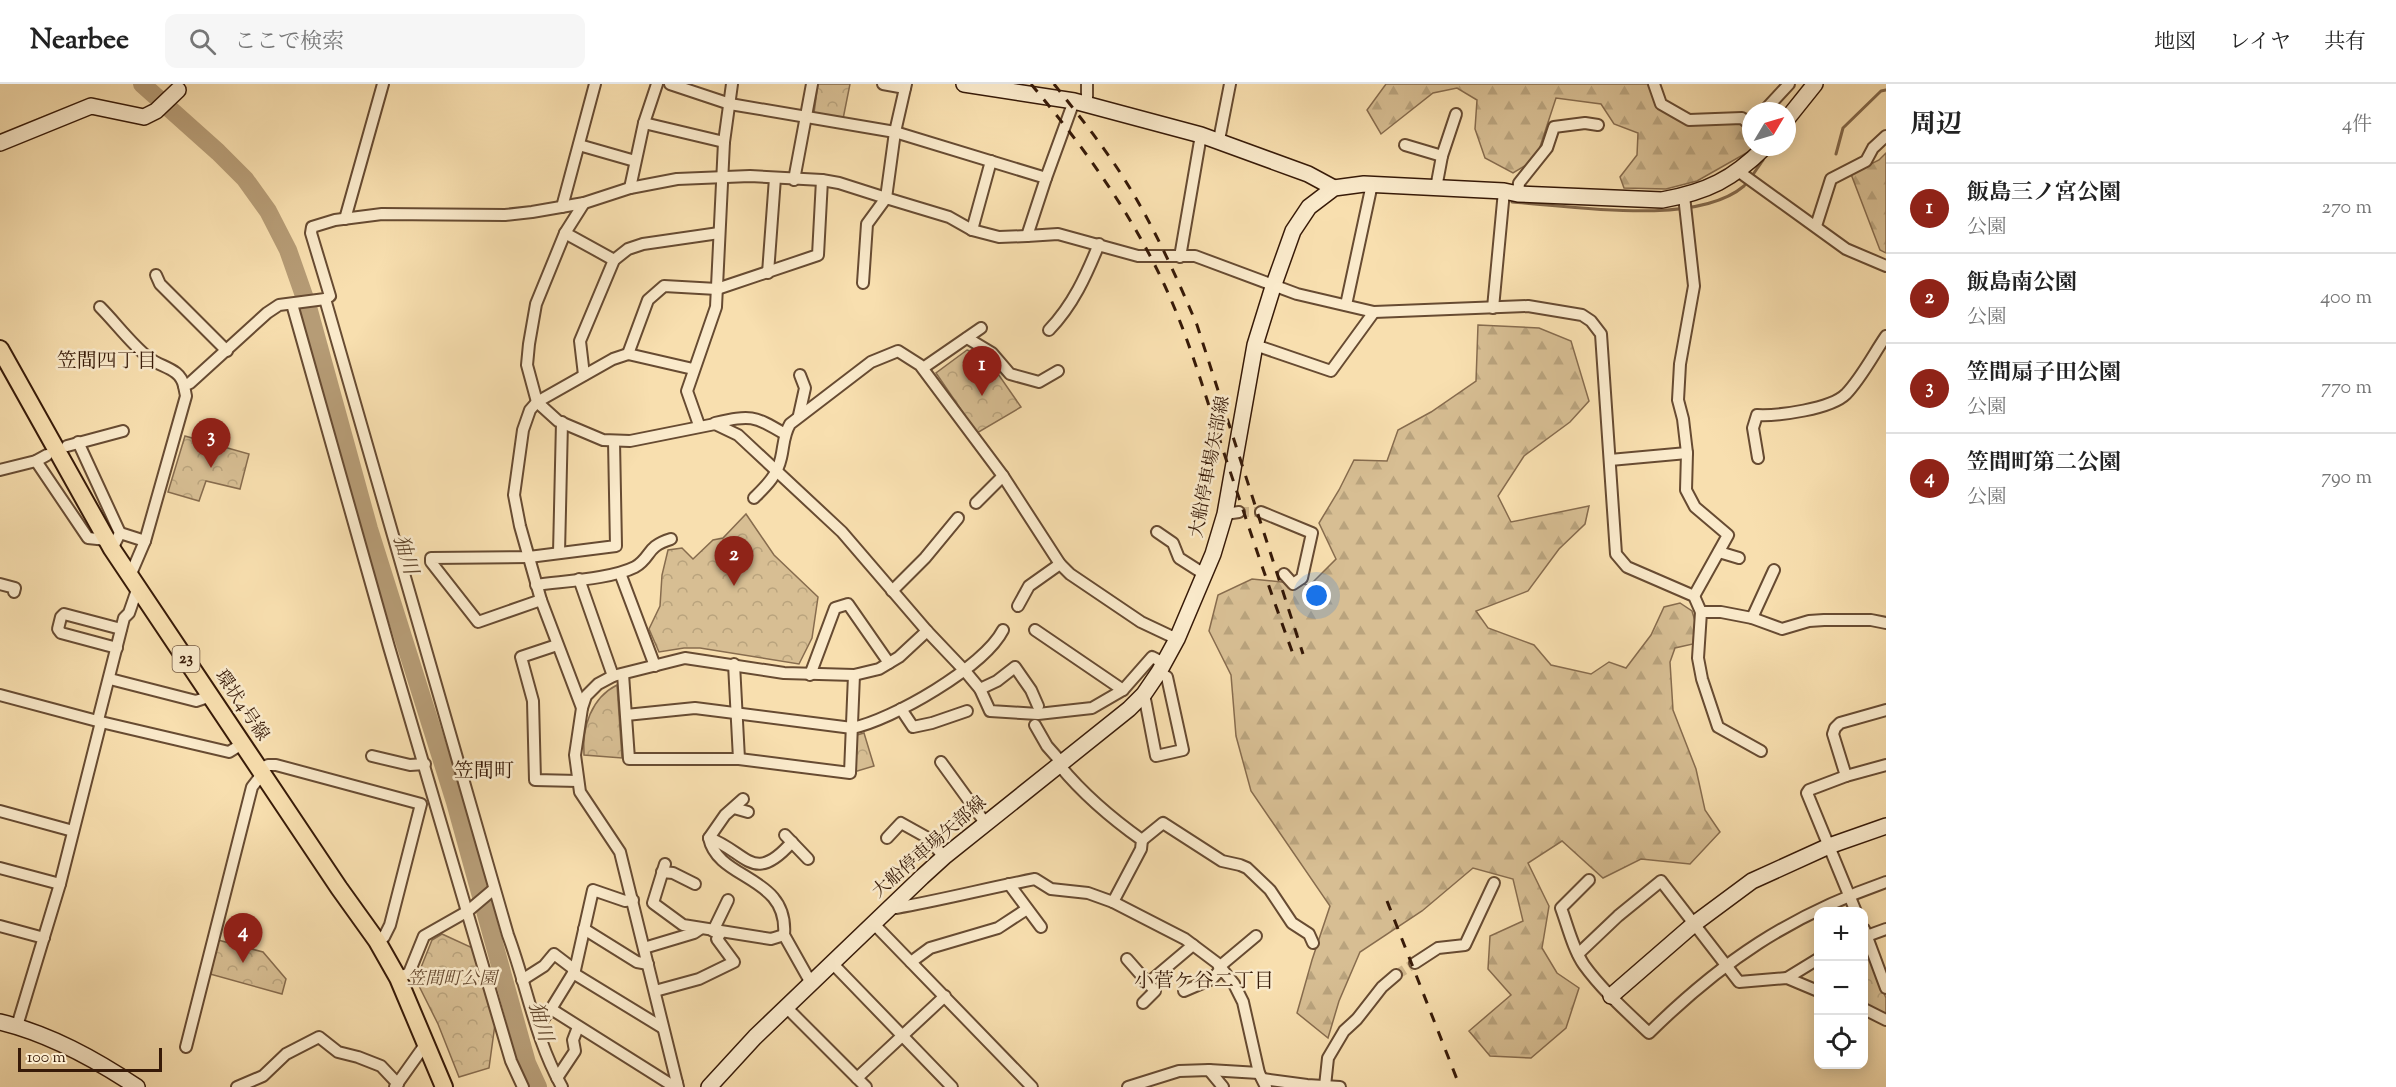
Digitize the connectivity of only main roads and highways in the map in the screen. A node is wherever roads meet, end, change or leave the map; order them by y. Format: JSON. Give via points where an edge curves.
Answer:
{"nodes":[{"id":1,"x":964,"y":84,"type":"edge"},
{"id":2,"x":1815,"y":84,"type":"edge"},
{"id":3,"x":178,"y":90,"type":"dead end"},
{"id":4,"x":1796,"y":108,"type":"edge"},
{"id":5,"x":0,"y":143,"type":"edge"},
{"id":6,"x":1752,"y":156,"type":"edge"},
{"id":7,"x":1334,"y":188,"type":"junction"},
{"id":8,"x":0,"y":349,"type":"edge"},
{"id":9,"x":1886,"y":826,"type":"edge"},
{"id":10,"x":1611,"y":996,"type":"road end"},
{"id":11,"x":0,"y":1022,"type":"edge"},
{"id":12,"x":137,"y":1087,"type":"edge"},
{"id":13,"x":444,"y":1087,"type":"edge"},
{"id":14,"x":709,"y":1087,"type":"edge"}],
"edges":[{"from":1,"to":7,"type":"main road","via":[[1080,103],[1201,135],[1308,174]]},
{"from":2,"to":4,"type":"main road"},
{"from":3,"to":5,"type":"main road","via":[[144,117],[91,106]]},
{"from":6,"to":7,"type":"main road","via":[[1719,184],[1662,200],[1372,184]]},
{"from":7,"to":14,"type":"main road","name":"大船停車場矢部線","via":[[1300,219],[1273,287],[1255,345],[1232,513],[1177,639],[1144,694],[945,857],[754,1037]]},
{"from":8,"to":13,"type":"main road","name":"環状4号線","number":"23","via":[[134,581],[377,941],[398,978]]},
{"from":9,"to":10,"type":"main road","via":[[1829,846],[1752,881],[1694,924]]},
{"from":11,"to":12,"type":"main road","via":[[94,1059]]}]}
